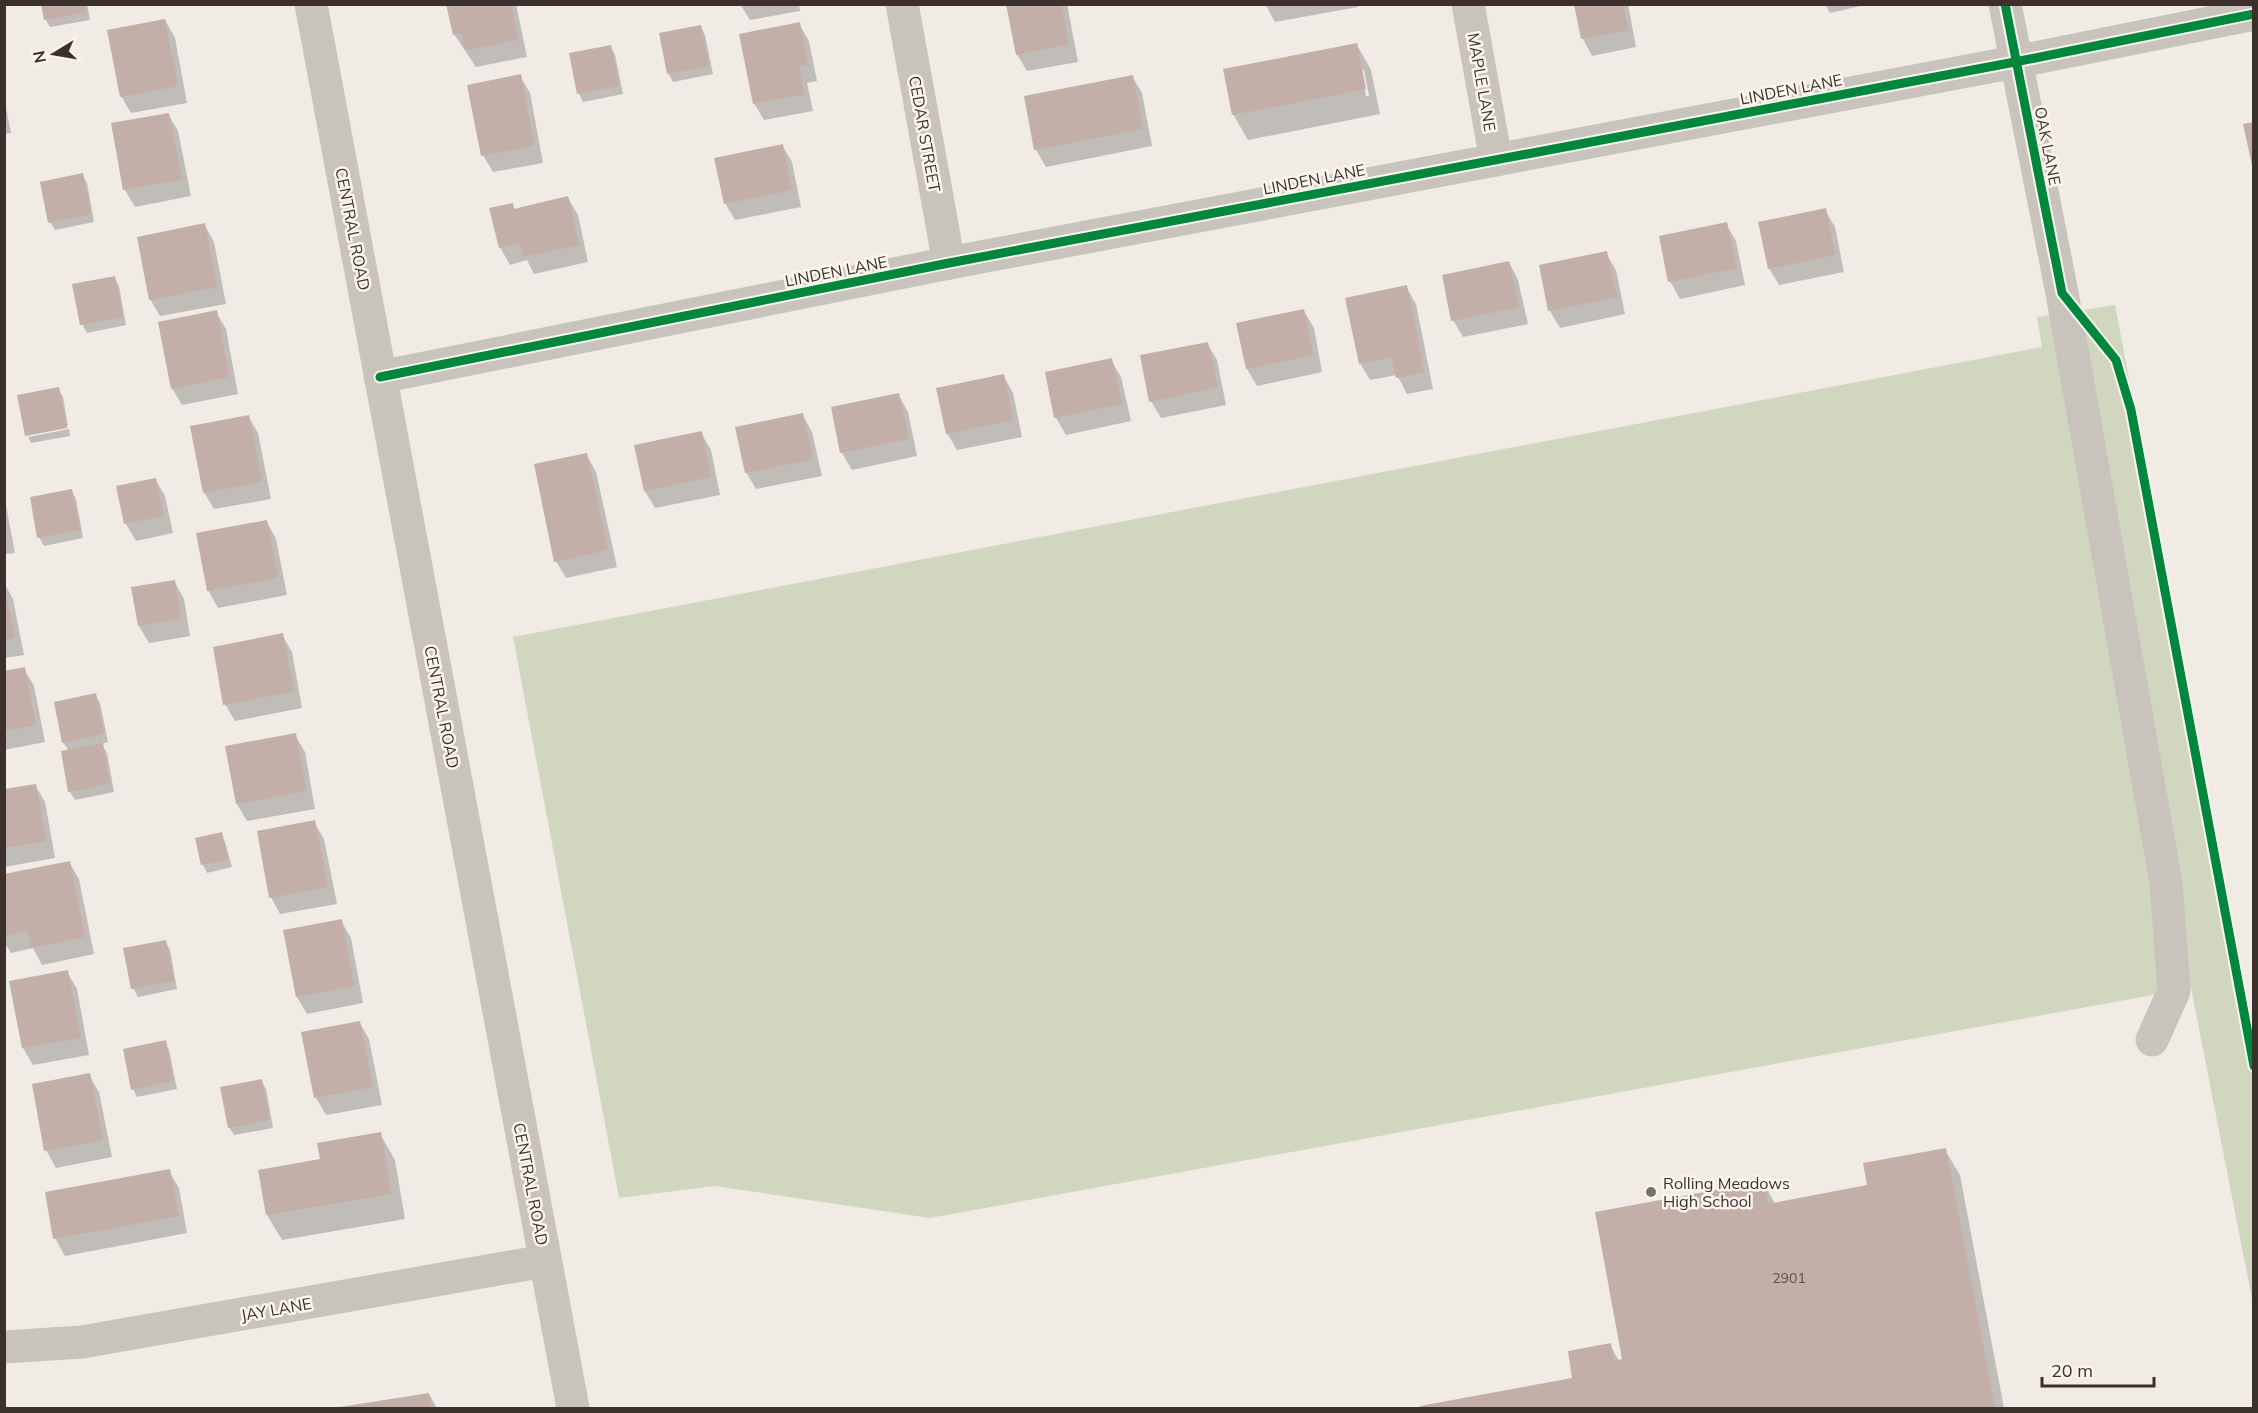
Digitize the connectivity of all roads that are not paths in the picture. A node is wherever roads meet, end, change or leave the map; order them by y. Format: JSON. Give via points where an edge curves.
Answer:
{"nodes":[{"id":1,"x":311,"y":4,"type":"edge"},
{"id":2,"x":902,"y":4,"type":"edge"},
{"id":3,"x":1468,"y":4,"type":"edge"},
{"id":4,"x":2005,"y":4,"type":"edge"},
{"id":5,"x":2253,"y":14,"type":"edge"},
{"id":6,"x":2015,"y":62,"type":"junction"},
{"id":7,"x":1496,"y":160,"type":"junction"},
{"id":8,"x":949,"y":263,"type":"junction"},
{"id":9,"x":380,"y":377,"type":"junction"},
{"id":10,"x":2152,"y":1040,"type":"dead end"},
{"id":11,"x":545,"y":1262,"type":"junction"},
{"id":12,"x":4,"y":1347,"type":"edge"},
{"id":13,"x":573,"y":1408,"type":"edge"}],
"edges":[{"from":1,"to":9,"type":"street","name":"CENTRAL ROAD"},
{"from":2,"to":8,"type":"street","name":"CEDAR STREET"},
{"from":3,"to":7,"type":"street","name":"MAPLE LANE"},
{"from":4,"to":6,"type":"street","name":"OAK LANE"},
{"from":5,"to":6,"type":"street","name":"LINDEN LANE"},
{"from":6,"to":7,"type":"street","name":"LINDEN LANE"},
{"from":6,"to":10,"type":"street","name":"OAK LANE","via":[[2062,293],[2166,883],[2174,991]]},
{"from":7,"to":8,"type":"street","name":"LINDEN LANE"},
{"from":8,"to":9,"type":"street","name":"LINDEN LANE"},
{"from":9,"to":11,"type":"street","name":"CENTRAL ROAD"},
{"from":11,"to":12,"type":"street","name":"JAY LANE","via":[[82,1342]]},
{"from":11,"to":13,"type":"street","name":"CENTRAL ROAD"}]}
